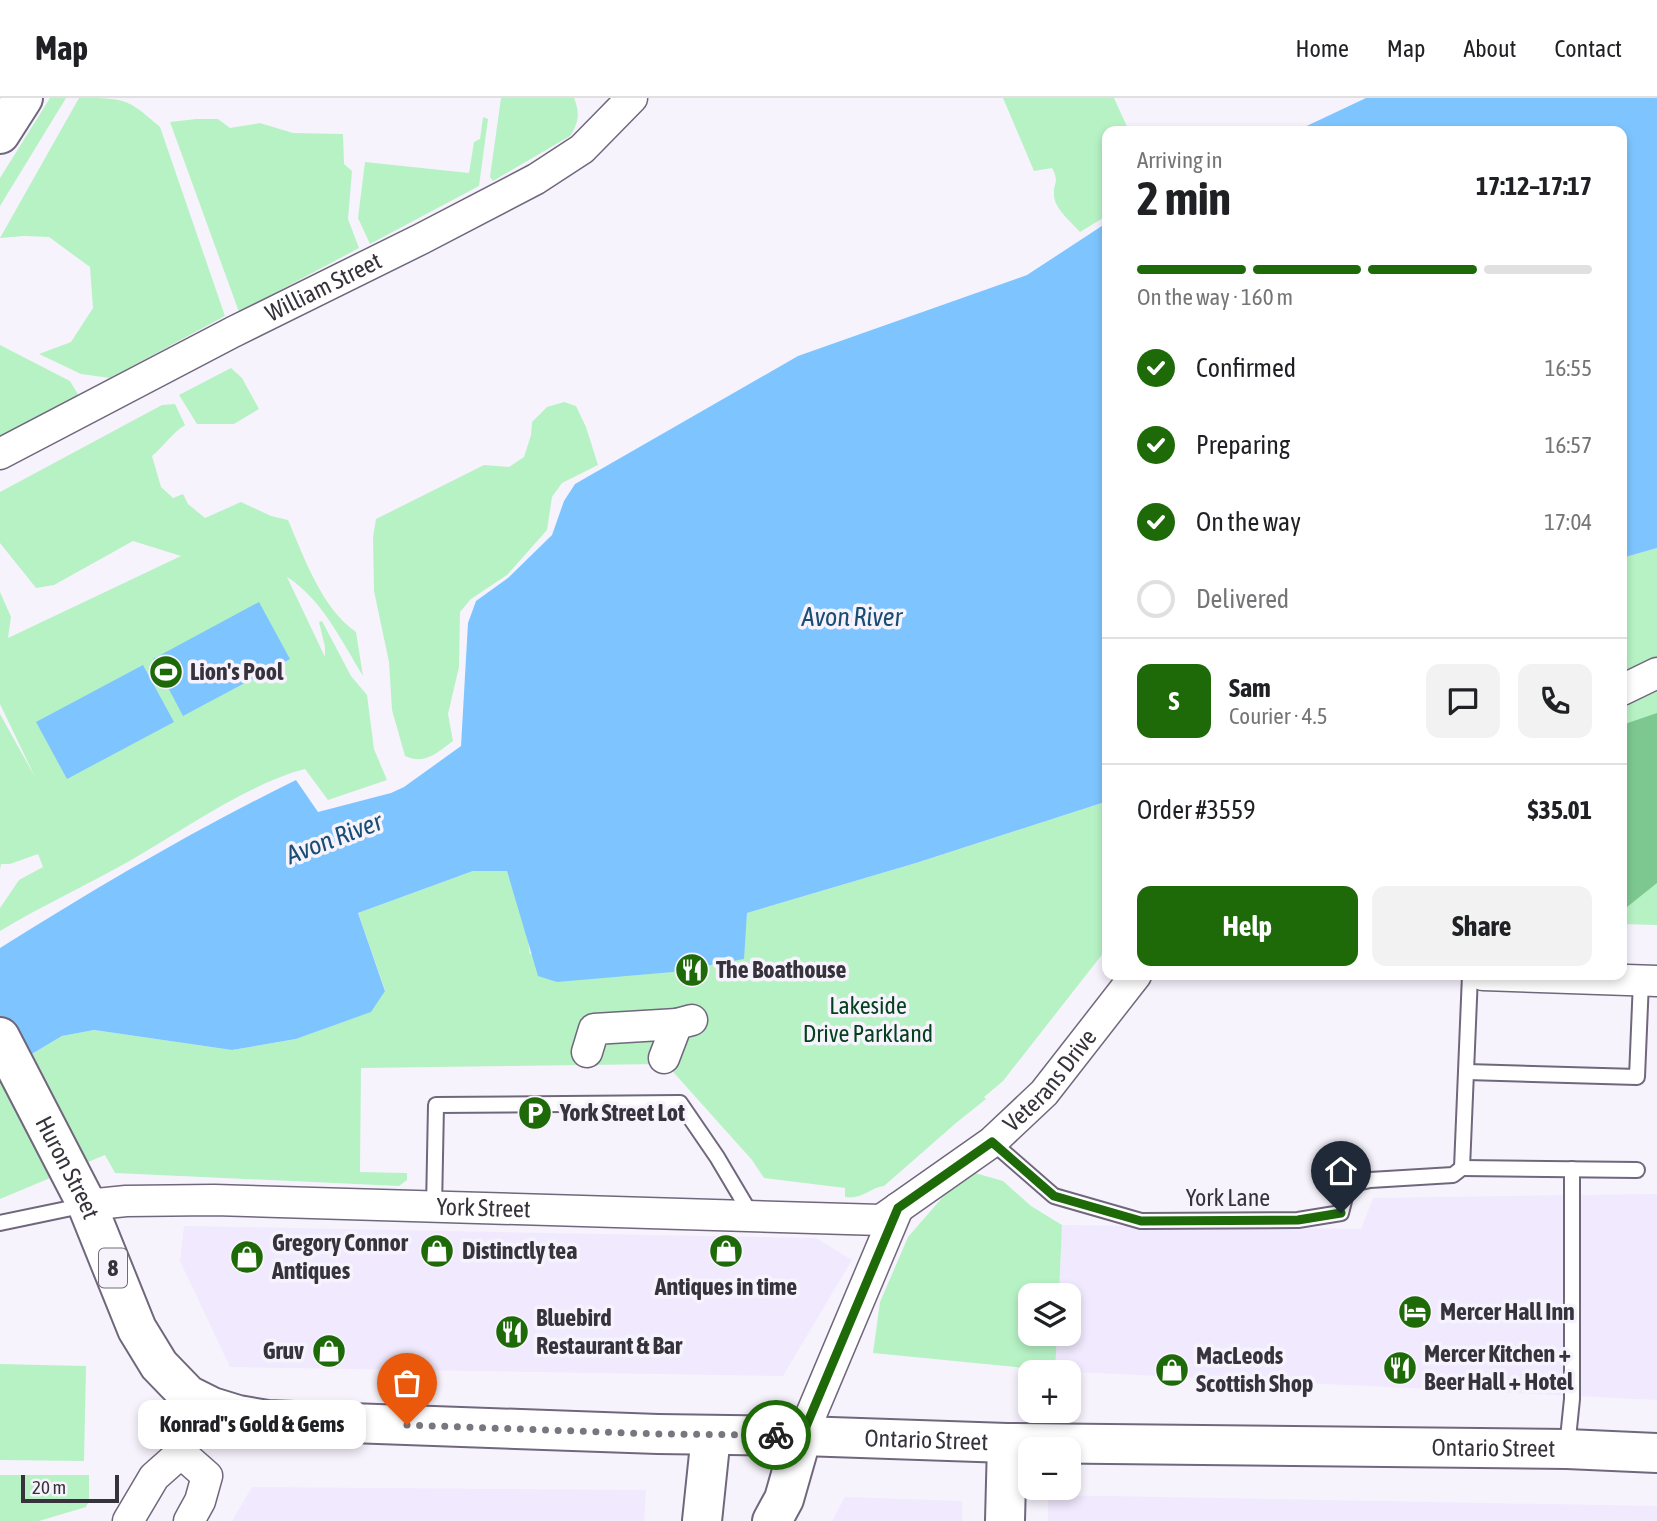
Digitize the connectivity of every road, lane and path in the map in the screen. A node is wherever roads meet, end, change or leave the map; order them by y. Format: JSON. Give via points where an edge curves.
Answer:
{"nodes":[{"id":1,"x":23,"y":98,"type":"edge"},
{"id":2,"x":623,"y":100,"type":"edge"},
{"id":3,"x":0,"y":134,"type":"edge"},
{"id":4,"x":0,"y":454,"type":"edge"},
{"id":5,"x":1657,"y":673,"type":"edge"},
{"id":6,"x":1627,"y":688,"type":"edge"},
{"id":7,"x":1132,"y":980,"type":"edge"},
{"id":8,"x":1470,"y":980,"type":"edge"},
{"id":9,"x":1621,"y":980,"type":"edge"},
{"id":10,"x":1649,"y":981,"type":"edge"},
{"id":11,"x":0,"y":1037,"type":"edge"},
{"id":12,"x":587,"y":1052,"type":"dead end"},
{"id":13,"x":664,"y":1058,"type":"dead end"},
{"id":14,"x":1467,"y":1072,"type":"junction"},
{"id":15,"x":992,"y":1142,"type":"junction"},
{"id":16,"x":1462,"y":1168,"type":"junction"},
{"id":17,"x":1572,"y":1169,"type":"junction"},
{"id":18,"x":1637,"y":1170,"type":"dead end"},
{"id":19,"x":87,"y":1205,"type":"junction"},
{"id":20,"x":433,"y":1208,"type":"junction"},
{"id":21,"x":889,"y":1214,"type":"junction"},
{"id":22,"x":753,"y":1218,"type":"junction"},
{"id":23,"x":0,"y":1223,"type":"edge"},
{"id":24,"x":188,"y":1395,"type":"junction"},
{"id":25,"x":238,"y":1415,"type":"joint"},
{"id":26,"x":711,"y":1434,"type":"junction"},
{"id":27,"x":802,"y":1436,"type":"junction"},
{"id":28,"x":1007,"y":1443,"type":"junction"},
{"id":29,"x":1567,"y":1449,"type":"junction"},
{"id":30,"x":181,"y":1453,"type":"junction"},
{"id":31,"x":1657,"y":1453,"type":"edge"},
{"id":32,"x":128,"y":1521,"type":"edge"},
{"id":33,"x":189,"y":1521,"type":"edge"},
{"id":34,"x":702,"y":1521,"type":"edge"},
{"id":35,"x":772,"y":1521,"type":"edge"},
{"id":36,"x":1005,"y":1521,"type":"edge"}],
"edges":[{"from":1,"to":3,"type":"main road"},
{"from":2,"to":4,"type":"street","name":"William Street","via":[[582,149],[536,179]]},
{"from":5,"to":6,"type":"street"},
{"from":7,"to":15,"type":"street","name":"Veterans Drive","via":[[1044,1093]]},
{"from":8,"to":14,"type":"lane"},
{"from":9,"to":10,"type":"street"},
{"from":10,"to":14,"type":"lane","via":[[1637,1077]]},
{"from":11,"to":19,"type":"main road","name":"Huron Street","number":"8"},
{"from":12,"to":13,"type":"street","via":[[594,1029],[685,1022]]},
{"from":14,"to":16,"type":"lane"},
{"from":15,"to":16,"type":"lane","name":"York Lane","via":[[1054,1196],[1141,1221],[1309,1218],[1341,1213],[1348,1185],[1454,1175]]},
{"from":15,"to":21,"type":"street","name":"Veterans Drive"},
{"from":16,"to":17,"type":"lane"},
{"from":17,"to":18,"type":"lane"},
{"from":17,"to":29,"type":"lane","via":[[1572,1399]]},
{"from":19,"to":20,"type":"street","name":"York Street","via":[[214,1200]]},
{"from":19,"to":23,"type":"lane"},
{"from":19,"to":24,"type":"main road","name":"Huron Street","number":"8","via":[[137,1329],[159,1366]]},
{"from":20,"to":22,"type":"street","name":"York Street"},
{"from":20,"to":22,"type":"lane","via":[[436,1105],[680,1103]]},
{"from":21,"to":22,"type":"street","name":"York Street"},
{"from":21,"to":27,"type":"street"},
{"from":24,"to":25,"type":"main road","name":"Huron Street","number":"8"},
{"from":24,"to":30,"type":"street"},
{"from":25,"to":26,"type":"main road","name":"Ontario Street","number":"8","via":[[267,1420]]},
{"from":26,"to":27,"type":"main road","name":"Ontario Street","number":"8"},
{"from":26,"to":34,"type":"main road"},
{"from":27,"to":28,"type":"main road","name":"Ontario Street"},
{"from":27,"to":35,"type":"main road","via":[[784,1499]]},
{"from":28,"to":29,"type":"main road","name":"Ontario Street"},
{"from":28,"to":36,"type":"main road"},
{"from":29,"to":31,"type":"main road","name":"Ontario Street"},
{"from":30,"to":32,"type":"street","via":[[154,1477]]},
{"from":30,"to":33,"type":"street","via":[[207,1476]]}]}
